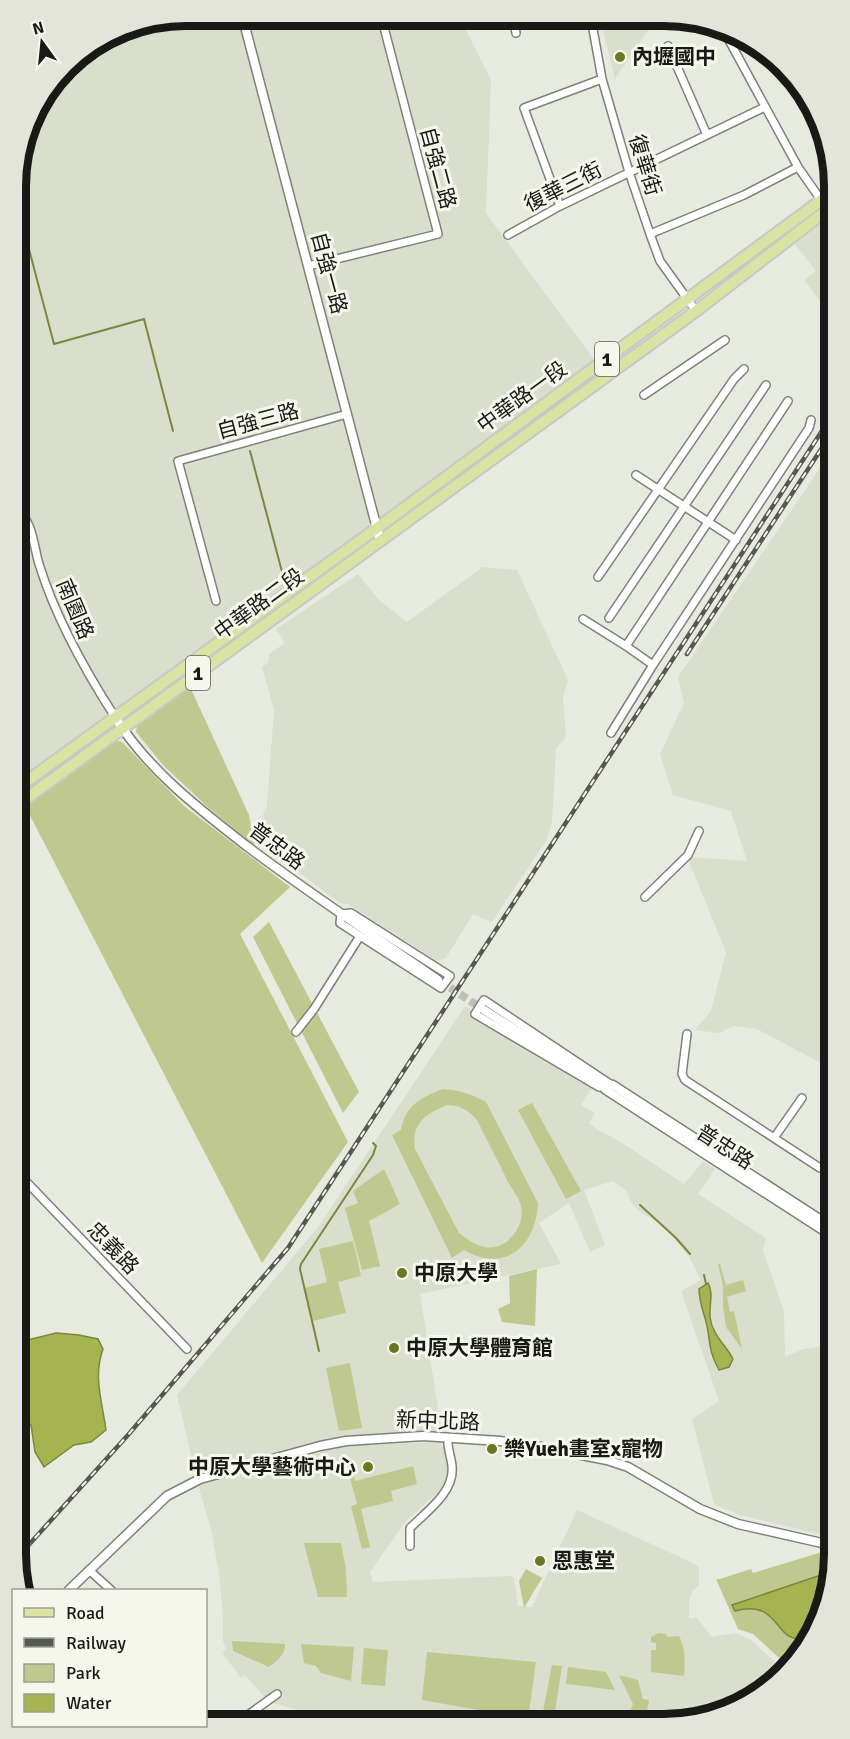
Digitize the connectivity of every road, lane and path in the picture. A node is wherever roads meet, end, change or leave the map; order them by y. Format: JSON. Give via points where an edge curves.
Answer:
{"nodes":[{"id":1,"x":245,"y":26,"type":"edge"},
{"id":2,"x":384,"y":26,"type":"edge"},
{"id":3,"x":515,"y":26,"type":"edge"},
{"id":4,"x":592,"y":26,"type":"edge"},
{"id":5,"x":516,"y":33,"type":"dead end"},
{"id":6,"x":728,"y":39,"type":"edge"},
{"id":7,"x":668,"y":46,"type":"dead end"},
{"id":8,"x":602,"y":79,"type":"junction"},
{"id":9,"x":765,"y":107,"type":"junction"},
{"id":10,"x":707,"y":135,"type":"junction"},
{"id":11,"x":798,"y":167,"type":"junction"},
{"id":12,"x":629,"y":172,"type":"junction"},
{"id":13,"x":824,"y":200,"type":"edge"},
{"id":14,"x":560,"y":206,"type":"junction"},
{"id":15,"x":824,"y":208,"type":"edge"},
{"id":16,"x":824,"y":208,"type":"edge"},
{"id":17,"x":650,"y":234,"type":"junction"},
{"id":18,"x":508,"y":235,"type":"dead end"},
{"id":19,"x":308,"y":266,"type":"junction"},
{"id":20,"x":688,"y":300,"type":"junction"},
{"id":21,"x":696,"y":311,"type":"junction"},
{"id":22,"x":725,"y":340,"type":"dead end"},
{"id":23,"x":744,"y":369,"type":"dead end"},
{"id":24,"x":766,"y":385,"type":"dead end"},
{"id":25,"x":644,"y":395,"type":"dead end"},
{"id":26,"x":788,"y":401,"type":"dead end"},
{"id":27,"x":348,"y":414,"type":"junction"},
{"id":28,"x":811,"y":420,"type":"dead end"},
{"id":29,"x":636,"y":475,"type":"dead end"},
{"id":30,"x":659,"y":490,"type":"junction"},
{"id":31,"x":684,"y":505,"type":"junction"},
{"id":32,"x":26,"y":520,"type":"edge"},
{"id":33,"x":708,"y":521,"type":"junction"},
{"id":34,"x":377,"y":528,"type":"junction"},
{"id":35,"x":380,"y":540,"type":"junction"},
{"id":36,"x":736,"y":540,"type":"junction"},
{"id":37,"x":598,"y":577,"type":"dead end"},
{"id":38,"x":216,"y":601,"type":"dead end"},
{"id":39,"x":609,"y":618,"type":"dead end"},
{"id":40,"x":583,"y":619,"type":"dead end"},
{"id":41,"x":626,"y":646,"type":"junction"},
{"id":42,"x":653,"y":666,"type":"junction"},
{"id":43,"x":115,"y":717,"type":"junction"},
{"id":44,"x":122,"y":729,"type":"junction"},
{"id":45,"x":611,"y":733,"type":"dead end"},
{"id":46,"x":26,"y":782,"type":"edge"},
{"id":47,"x":26,"y":799,"type":"edge"},
{"id":48,"x":699,"y":831,"type":"dead end"},
{"id":49,"x":645,"y":897,"type":"dead end"},
{"id":50,"x":341,"y":914,"type":"junction"},
{"id":51,"x":360,"y":936,"type":"junction"},
{"id":52,"x":438,"y":980,"type":"tunnel mouth"},
{"id":53,"x":484,"y":1011,"type":"tunnel mouth"},
{"id":54,"x":296,"y":1032,"type":"dead end"},
{"id":55,"x":687,"y":1034,"type":"dead end"},
{"id":56,"x":609,"y":1088,"type":"junction"},
{"id":57,"x":802,"y":1098,"type":"dead end"},
{"id":58,"x":774,"y":1138,"type":"junction"},
{"id":59,"x":820,"y":1168,"type":"dead end"},
{"id":60,"x":26,"y":1181,"type":"edge"},
{"id":61,"x":824,"y":1222,"type":"edge"},
{"id":62,"x":824,"y":1231,"type":"edge"},
{"id":63,"x":187,"y":1349,"type":"dead end"},
{"id":64,"x":448,"y":1438,"type":"junction"},
{"id":65,"x":824,"y":1544,"type":"edge"},
{"id":66,"x":410,"y":1546,"type":"dead end"},
{"id":67,"x":89,"y":1570,"type":"junction"},
{"id":68,"x":70,"y":1589,"type":"edge"},
{"id":69,"x":110,"y":1589,"type":"edge"},
{"id":70,"x":277,"y":1694,"type":"dead end"},
{"id":71,"x":249,"y":1714,"type":"edge"}],
"edges":[{"from":1,"to":19,"type":"street","name":"自強一路"},
{"from":2,"to":19,"type":"street","name":"自強二路","via":[[438,234]]},
{"from":3,"to":5,"type":"street"},
{"from":4,"to":8,"type":"street","name":"復華街"},
{"from":6,"to":9,"type":"street"},
{"from":7,"to":10,"type":"street"},
{"from":8,"to":12,"type":"street","name":"復華街"},
{"from":8,"to":14,"type":"street","via":[[524,108]]},
{"from":9,"to":10,"type":"street","name":"復華三街"},
{"from":9,"to":11,"type":"street"},
{"from":10,"to":12,"type":"street","name":"復華三街"},
{"from":11,"to":13,"type":"street"},
{"from":11,"to":17,"type":"street","via":[[744,195]]},
{"from":12,"to":14,"type":"street","name":"復華三街"},
{"from":12,"to":17,"type":"street","name":"復華街"},
{"from":14,"to":18,"type":"street","name":"復華三街"},
{"from":15,"to":20,"type":"main road","name":"中華路一段","number":"1"},
{"from":16,"to":21,"type":"main road","name":"中華路一段","number":"1"},
{"from":17,"to":20,"type":"street","name":"復華街","via":[[660,261]]},
{"from":19,"to":27,"type":"street","name":"自強一路"},
{"from":20,"to":21,"type":"street","name":"復華街"},
{"from":20,"to":34,"type":"main road","name":"中華路一段","number":"1"},
{"from":21,"to":35,"type":"main road","name":"中華路一段","number":"1"},
{"from":22,"to":25,"type":"street"},
{"from":23,"to":30,"type":"street"},
{"from":24,"to":31,"type":"street"},
{"from":26,"to":33,"type":"street"},
{"from":27,"to":34,"type":"street","name":"自強一路"},
{"from":27,"to":38,"type":"street","name":"自強三路","via":[[178,460]]},
{"from":28,"to":36,"type":"street"},
{"from":29,"to":30,"type":"street"},
{"from":30,"to":31,"type":"street"},
{"from":30,"to":37,"type":"street"},
{"from":31,"to":33,"type":"street"},
{"from":31,"to":39,"type":"street"},
{"from":32,"to":43,"type":"street","name":"南園路","via":[[60,621]]},
{"from":33,"to":36,"type":"street"},
{"from":33,"to":41,"type":"street"},
{"from":34,"to":35,"type":"street","name":"自強一路"},
{"from":34,"to":43,"type":"main road","name":"中華路二段","number":"1"},
{"from":35,"to":44,"type":"main road","name":"中華路二段","number":"1"},
{"from":36,"to":42,"type":"street"},
{"from":40,"to":41,"type":"street"},
{"from":41,"to":42,"type":"street"},
{"from":42,"to":45,"type":"street"},
{"from":43,"to":44,"type":"street","name":"普忠路"},
{"from":43,"to":46,"type":"main road","name":"中華路二段","number":"1"},
{"from":44,"to":47,"type":"main road","name":"中華路二段","number":"1"},
{"from":44,"to":50,"type":"street","name":"普忠路","via":[[174,787],[209,817]]},
{"from":48,"to":49,"type":"street","via":[[688,855]]},
{"from":50,"to":51,"type":"street","via":[[340,923]]},
{"from":50,"to":51,"type":"street","via":[[351,914],[450,976],[441,988]]},
{"from":50,"to":52,"type":"street","name":"普忠路"},
{"from":51,"to":54,"type":"street"},
{"from":53,"to":56,"type":"street","name":"普忠路"},
{"from":55,"to":58,"type":"street","via":[[682,1074],[685,1080]]},
{"from":56,"to":56,"type":"street","via":[[484,1000],[474,1014]]},
{"from":56,"to":61,"type":"street","name":"普忠路"},
{"from":56,"to":62,"type":"street","name":"普忠路"},
{"from":57,"to":58,"type":"street"},
{"from":58,"to":59,"type":"street"},
{"from":60,"to":63,"type":"street","name":"忠義路"},
{"from":64,"to":65,"type":"street","name":"新中北路","via":[[541,1447],[607,1460],[628,1467],[700,1509],[738,1524]]},
{"from":64,"to":66,"type":"street","via":[[453,1468],[450,1483],[410,1528]]},
{"from":64,"to":67,"type":"street","name":"新中北路","via":[[400,1437],[333,1443],[197,1480],[167,1496]]},
{"from":67,"to":68,"type":"street","name":"新中北路"},
{"from":67,"to":69,"type":"street"},
{"from":70,"to":71,"type":"street"}]}
